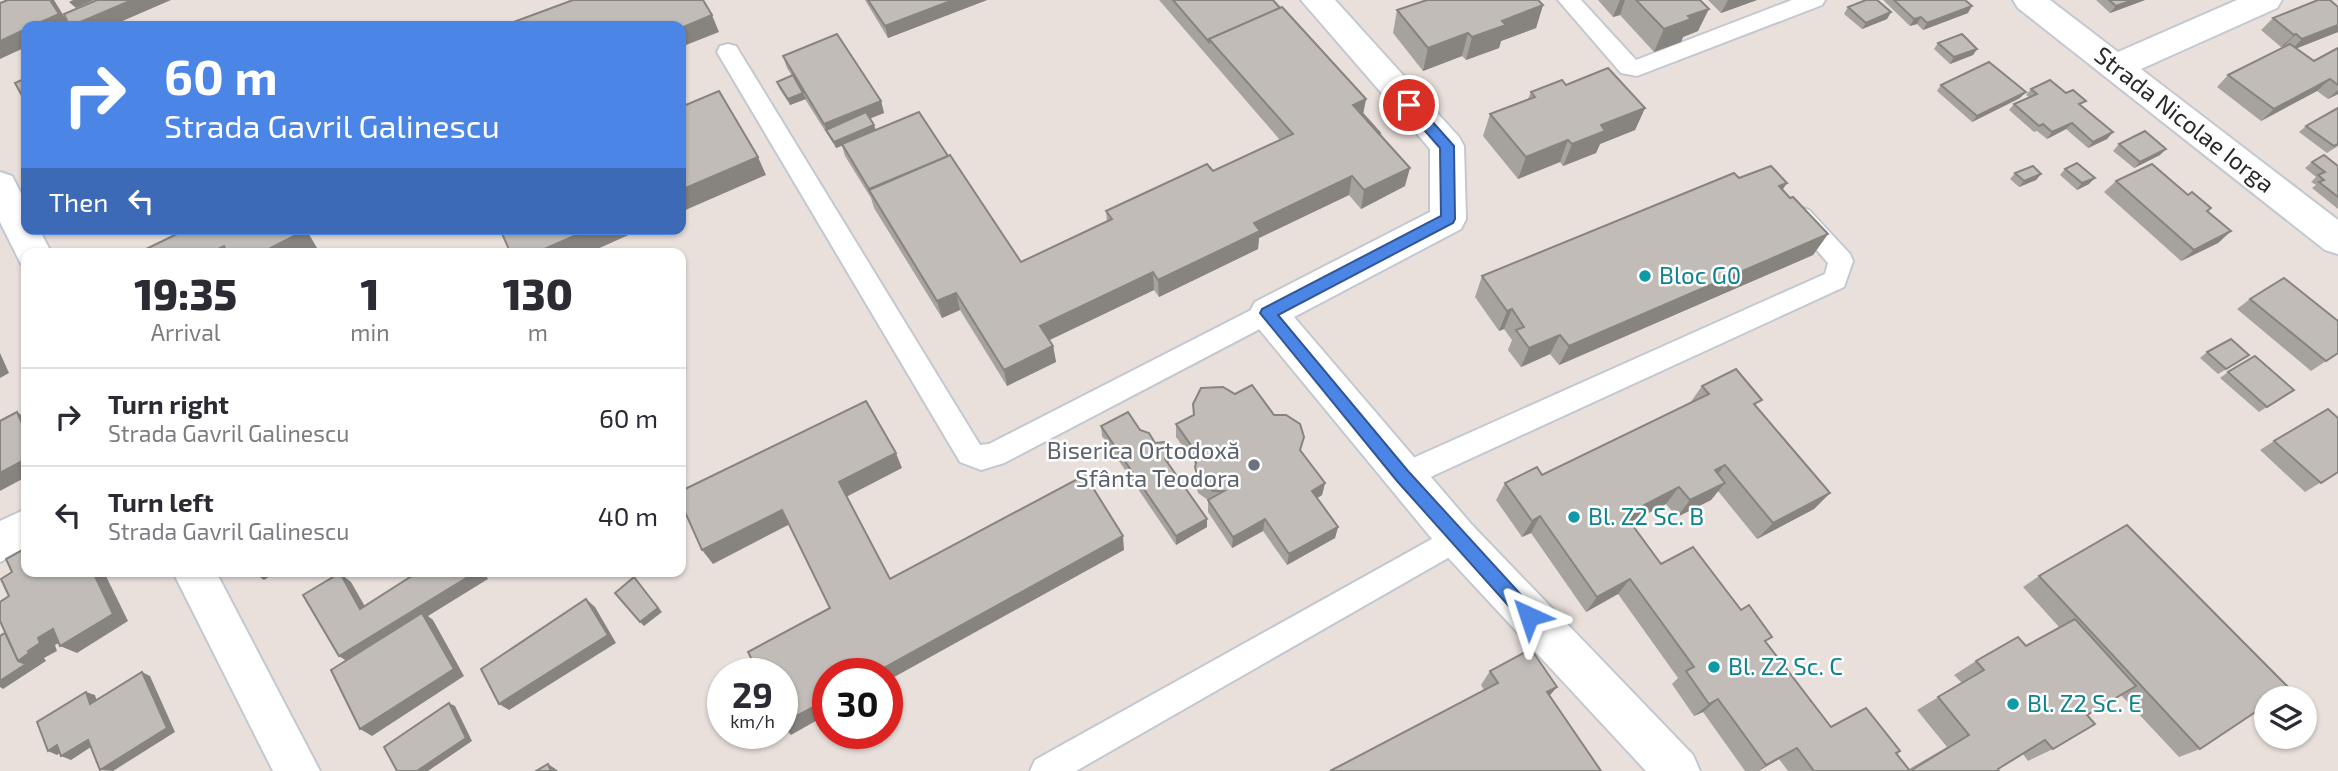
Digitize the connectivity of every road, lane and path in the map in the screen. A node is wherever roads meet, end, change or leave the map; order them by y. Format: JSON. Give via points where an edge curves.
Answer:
{"nodes":[{"id":1,"x":1317,"y":0,"type":"edge"},
{"id":2,"x":1569,"y":0,"type":"edge"},
{"id":3,"x":1814,"y":0,"type":"edge"},
{"id":4,"x":2029,"y":0,"type":"edge"},
{"id":5,"x":2266,"y":0,"type":"edge"},
{"id":6,"x":728,"y":52,"type":"dead end"},
{"id":7,"x":2115,"y":67,"type":"junction"},
{"id":8,"x":0,"y":186,"type":"edge"},
{"id":9,"x":1793,"y":210,"type":"edge"},
{"id":10,"x":21,"y":228,"type":"edge"},
{"id":11,"x":2338,"y":240,"type":"edge"},
{"id":12,"x":1268,"y":313,"type":"junction"},
{"id":13,"x":1403,"y":476,"type":"junction"},
{"id":14,"x":21,"y":531,"type":"edge"},
{"id":15,"x":1457,"y":538,"type":"junction"},
{"id":16,"x":0,"y":543,"type":"edge"},
{"id":17,"x":197,"y":577,"type":"edge"},
{"id":18,"x":297,"y":771,"type":"edge"},
{"id":19,"x":1046,"y":771,"type":"edge"},
{"id":20,"x":1677,"y":771,"type":"edge"}],
"edges":[{"from":1,"to":12,"type":"street","via":[[1447,146],[1448,219]]},
{"from":2,"to":3,"type":"lane","via":[[1629,67],[1637,68]]},
{"from":4,"to":7,"type":"street","name":"Strada Nicolae Iorga"},
{"from":5,"to":7,"type":"street"},
{"from":6,"to":12,"type":"lane","via":[[970,454],[981,458],[994,455]]},
{"from":7,"to":11,"type":"street","name":"Strada Nicolae Iorga"},
{"from":8,"to":10,"type":"street"},
{"from":9,"to":13,"type":"lane","via":[[1841,261],[1835,280]]},
{"from":12,"to":13,"type":"street"},
{"from":13,"to":15,"type":"street"},
{"from":14,"to":16,"type":"street"},
{"from":15,"to":19,"type":"lane"},
{"from":15,"to":20,"type":"street"},
{"from":17,"to":18,"type":"street"}]}
